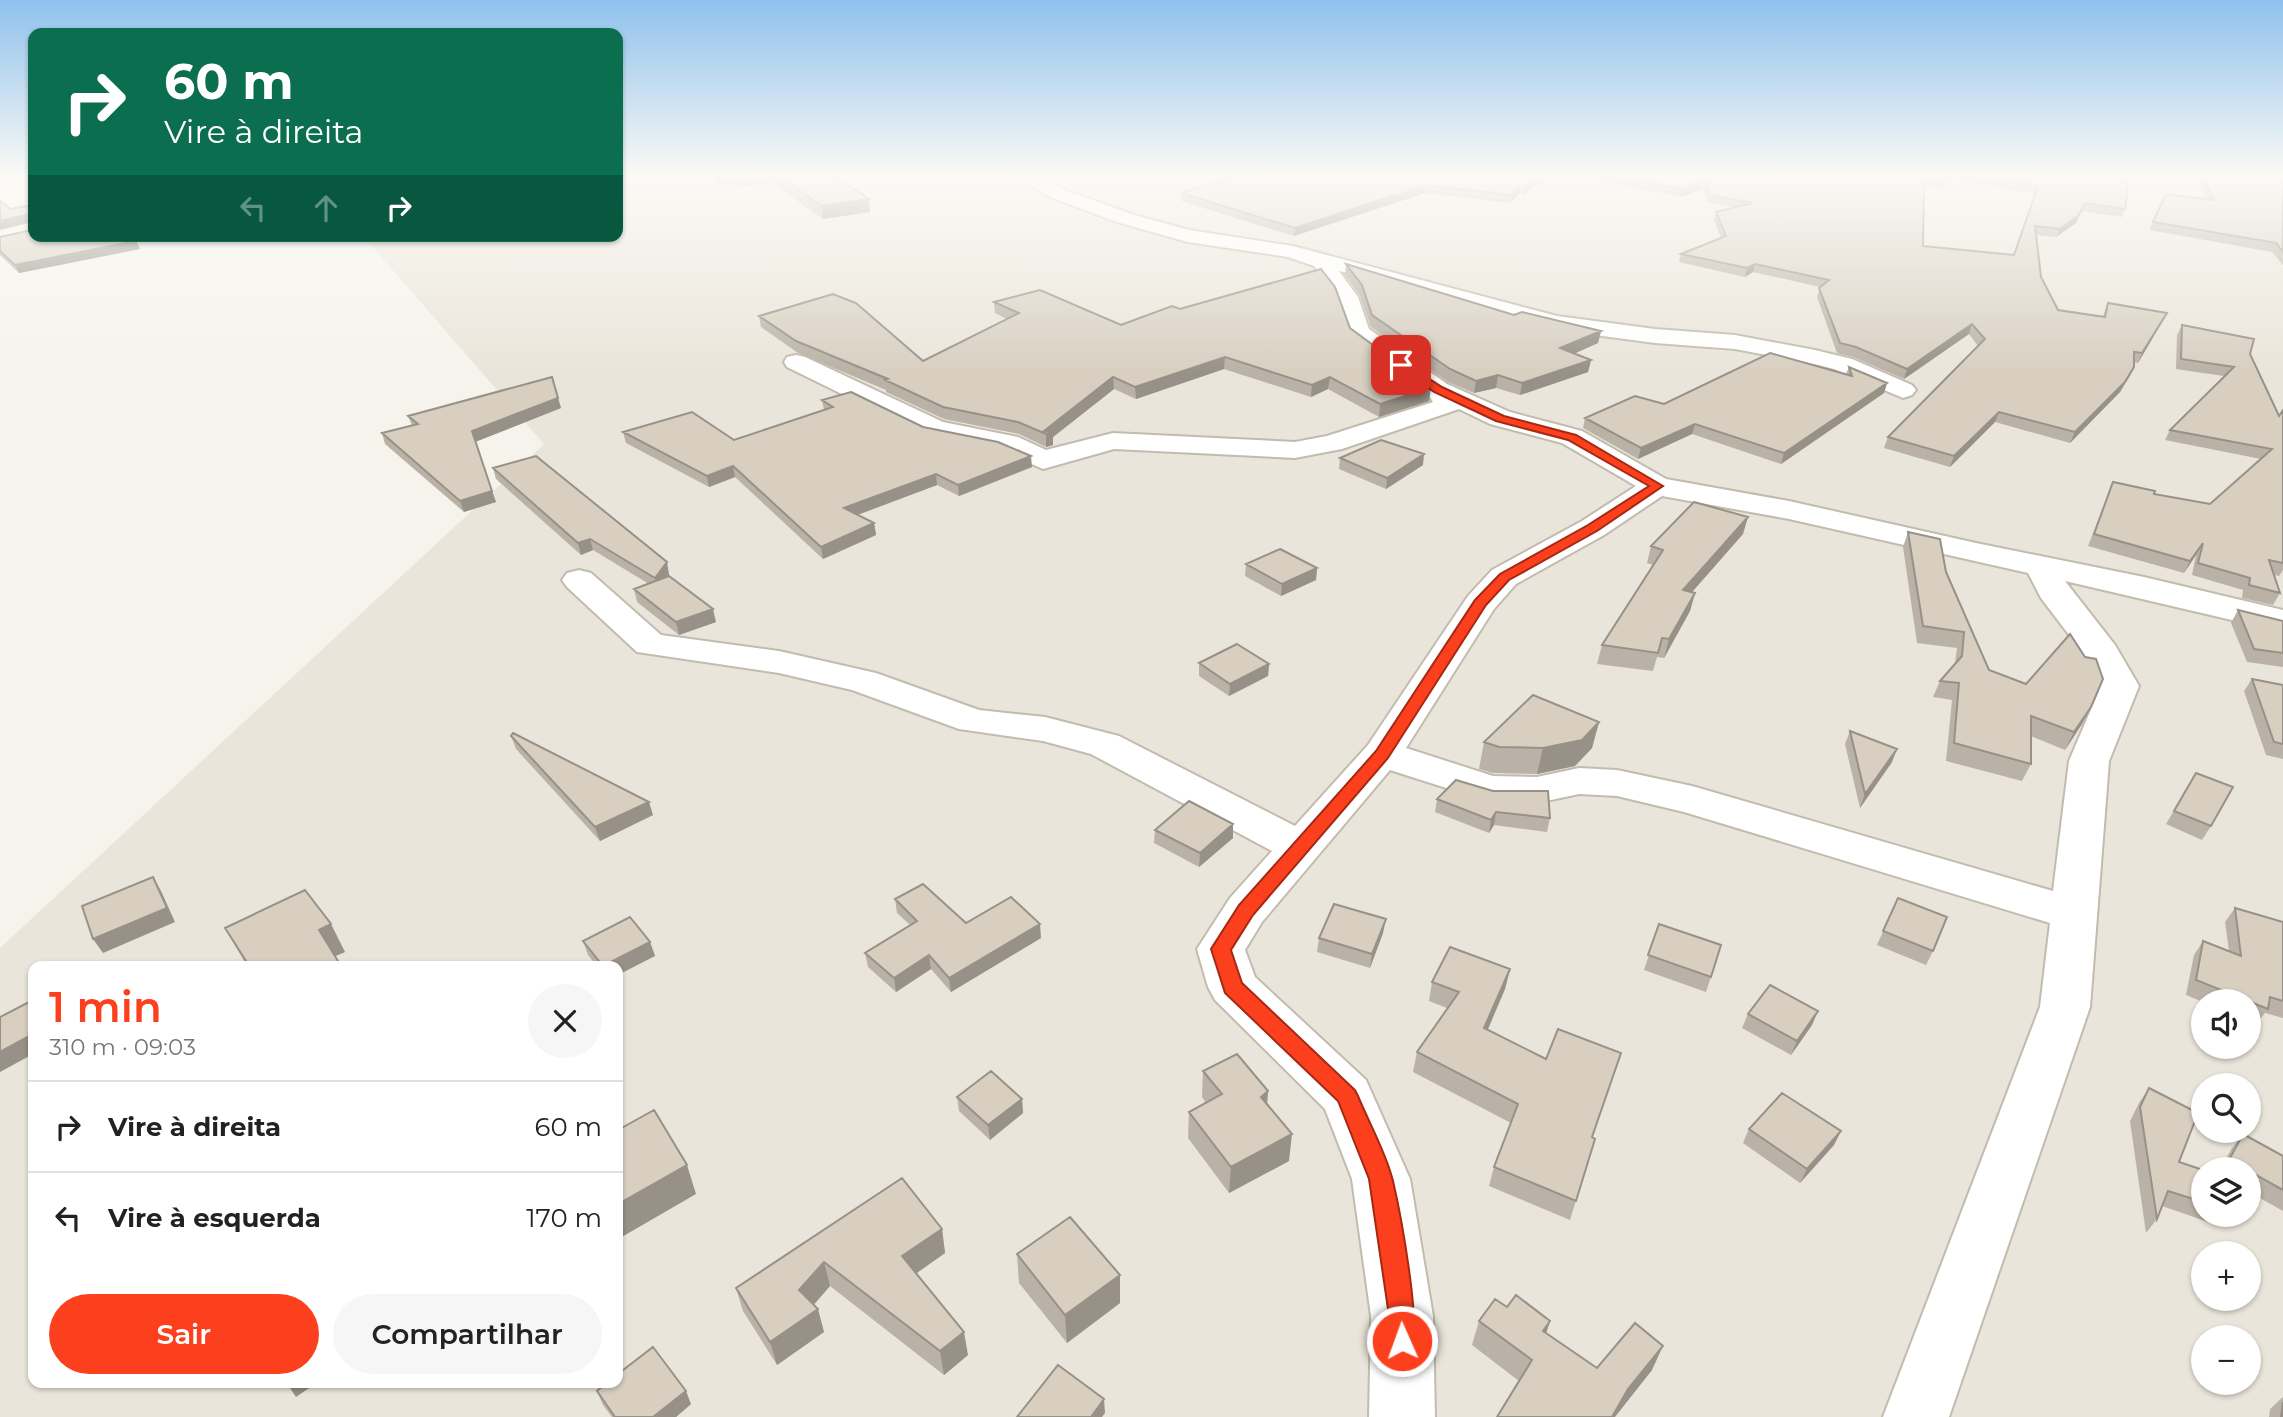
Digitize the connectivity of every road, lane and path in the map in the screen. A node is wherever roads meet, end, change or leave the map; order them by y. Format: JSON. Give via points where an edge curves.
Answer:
{"nodes":[{"id":1,"x":1219,"y":240,"type":"edge"},
{"id":2,"x":1321,"y":262,"type":"junction"},
{"id":3,"x":796,"y":362,"type":"dead end"},
{"id":4,"x":1438,"y":389,"type":"junction"},
{"id":5,"x":1903,"y":390,"type":"dead end"},
{"id":6,"x":1657,"y":486,"type":"junction"},
{"id":7,"x":2041,"y":566,"type":"junction"},
{"id":8,"x":579,"y":580,"type":"dead end"},
{"id":9,"x":2283,"y":621,"type":"edge"},
{"id":10,"x":1382,"y":754,"type":"junction"},
{"id":11,"x":1301,"y":848,"type":"junction"},
{"id":12,"x":2074,"y":914,"type":"junction"},
{"id":13,"x":1402,"y":1417,"type":"edge"},
{"id":14,"x":1916,"y":1417,"type":"edge"}],
"edges":[{"from":1,"to":2,"type":"street"},
{"from":2,"to":4,"type":"street","via":[[1347,297],[1358,332]]},
{"from":2,"to":5,"type":"street","via":[[1367,270],[1557,323],[1735,342],[1815,357]]},
{"from":3,"to":4,"type":"street","via":[[936,429],[1008,443],[1043,460],[1112,441],[1252,450],[1319,446],[1448,406]]},
{"from":4,"to":6,"type":"street","via":[[1500,418],[1572,437]]},
{"from":6,"to":7,"type":"street"},
{"from":6,"to":10,"type":"street","via":[[1504,577],[1480,603]]},
{"from":7,"to":9,"type":"street"},
{"from":7,"to":12,"type":"street","via":[[2053,591],[2120,686],[2089,761]]},
{"from":8,"to":11,"type":"street","via":[[649,644],[779,662],[863,681],[973,721],[1045,729],[1105,745]]},
{"from":10,"to":11,"type":"street"},
{"from":10,"to":12,"type":"street","via":[[1490,789],[1538,790],[1579,780],[1617,783],[1692,800]]},
{"from":11,"to":13,"type":"street","via":[[1246,910],[1221,949],[1233,987],[1347,1096],[1381,1179],[1402,1316]]},
{"from":12,"to":14,"type":"street","via":[[2065,1007]]}]}
